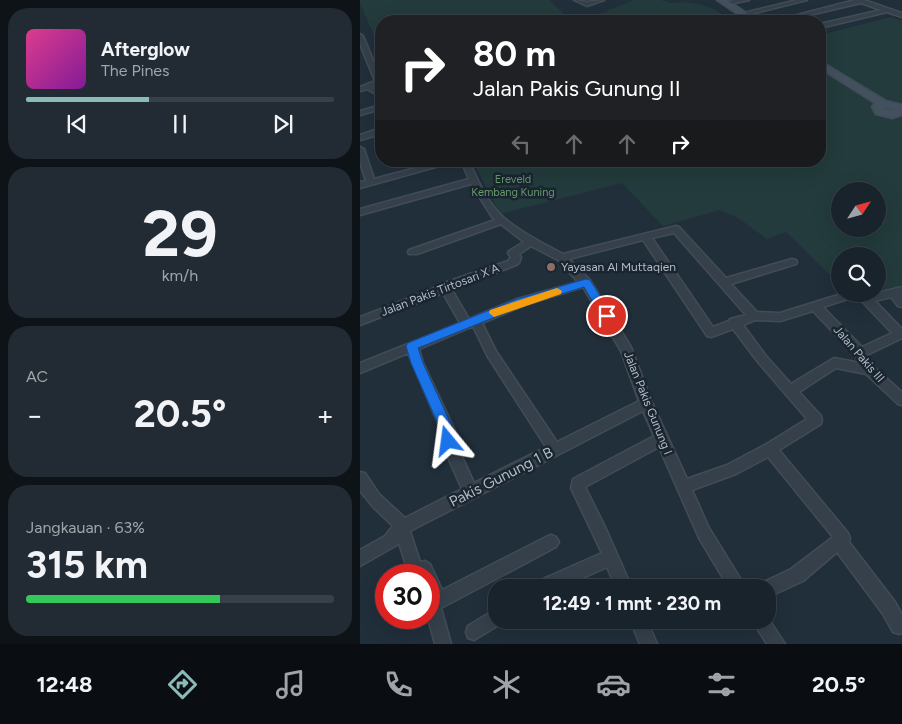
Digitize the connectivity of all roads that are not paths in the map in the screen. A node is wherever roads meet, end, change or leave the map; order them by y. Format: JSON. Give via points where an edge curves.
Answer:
{"nodes":[{"id":1,"x":577,"y":0,"type":"edge"},
{"id":2,"x":601,"y":0,"type":"edge"},
{"id":3,"x":746,"y":0,"type":"edge"},
{"id":4,"x":806,"y":0,"type":"edge"},
{"id":5,"x":880,"y":0,"type":"edge"},
{"id":6,"x":860,"y":1,"type":"edge"},
{"id":7,"x":724,"y":2,"type":"edge"},
{"id":8,"x":887,"y":2,"type":"dead end"},
{"id":9,"x":831,"y":9,"type":"junction"},
{"id":10,"x":887,"y":10,"type":"junction"},
{"id":11,"x":743,"y":14,"type":"joint"},
{"id":12,"x":804,"y":15,"type":"edge"},
{"id":13,"x":902,"y":15,"type":"edge"},
{"id":14,"x":826,"y":25,"type":"edge"},
{"id":15,"x":360,"y":36,"type":"edge"},
{"id":16,"x":826,"y":68,"type":"edge"},
{"id":17,"x":375,"y":72,"type":"edge"},
{"id":18,"x":882,"y":103,"type":"joint"},
{"id":19,"x":375,"y":109,"type":"edge"},
{"id":20,"x":360,"y":113,"type":"edge"},
{"id":21,"x":900,"y":116,"type":"edge"},
{"id":22,"x":375,"y":133,"type":"edge"},
{"id":23,"x":360,"y":138,"type":"edge"},
{"id":24,"x":360,"y":149,"type":"edge"},
{"id":25,"x":430,"y":167,"type":"edge"},
{"id":26,"x":468,"y":167,"type":"edge"},
{"id":27,"x":474,"y":180,"type":"junction"},
{"id":28,"x":371,"y":182,"type":"junction"},
{"id":29,"x":360,"y":185,"type":"edge"},
{"id":30,"x":360,"y":212,"type":"edge"},
{"id":31,"x":501,"y":221,"type":"junction"},
{"id":32,"x":646,"y":237,"type":"junction"},
{"id":33,"x":531,"y":242,"type":"junction"},
{"id":34,"x":413,"y":252,"type":"dead end"},
{"id":35,"x":562,"y":258,"type":"junction"},
{"id":36,"x":792,"y":262,"type":"dead end"},
{"id":37,"x":586,"y":282,"type":"junction"},
{"id":38,"x":725,"y":282,"type":"junction"},
{"id":39,"x":446,"y":287,"type":"junction"},
{"id":40,"x":897,"y":292,"type":"edge"},
{"id":41,"x":831,"y":302,"type":"edge"},
{"id":42,"x":870,"y":302,"type":"edge"},
{"id":43,"x":902,"y":303,"type":"edge"},
{"id":44,"x":816,"y":307,"type":"junction"},
{"id":45,"x":362,"y":316,"type":"edge"},
{"id":46,"x":754,"y":316,"type":"junction"},
{"id":47,"x":471,"y":322,"type":"junction"},
{"id":48,"x":734,"y":322,"type":"junction"},
{"id":49,"x":412,"y":346,"type":"junction"},
{"id":50,"x":860,"y":353,"type":"junction"},
{"id":51,"x":360,"y":368,"type":"edge"},
{"id":52,"x":870,"y":370,"type":"junction"},
{"id":53,"x":790,"y":391,"type":"junction"},
{"id":54,"x":902,"y":400,"type":"edge"},
{"id":55,"x":646,"y":403,"type":"junction"},
{"id":56,"x":662,"y":439,"type":"junction"},
{"id":57,"x":770,"y":449,"type":"junction"},
{"id":58,"x":555,"y":450,"type":"junction"},
{"id":59,"x":360,"y":478,"type":"edge"},
{"id":60,"x":683,"y":487,"type":"junction"},
{"id":61,"x":471,"y":493,"type":"junction"},
{"id":62,"x":403,"y":528,"type":"junction"},
{"id":63,"x":551,"y":542,"type":"dead end"},
{"id":64,"x":839,"y":542,"type":"junction"},
{"id":65,"x":611,"y":557,"type":"junction"},
{"id":66,"x":360,"y":558,"type":"edge"},
{"id":67,"x":413,"y":564,"type":"edge"},
{"id":68,"x":562,"y":579,"type":"edge"},
{"id":69,"x":620,"y":579,"type":"edge"},
{"id":70,"x":732,"y":579,"type":"edge"},
{"id":71,"x":776,"y":585,"type":"edge"},
{"id":72,"x":440,"y":600,"type":"edge"},
{"id":73,"x":488,"y":622,"type":"edge"},
{"id":74,"x":899,"y":626,"type":"dead end"},
{"id":75,"x":439,"y":629,"type":"edge"},
{"id":76,"x":642,"y":629,"type":"edge"},
{"id":77,"x":766,"y":629,"type":"edge"},
{"id":78,"x":474,"y":632,"type":"dead end"},
{"id":79,"x":443,"y":644,"type":"edge"},
{"id":80,"x":649,"y":644,"type":"edge"},
{"id":81,"x":777,"y":644,"type":"edge"}],
"edges":[{"from":1,"to":2,"type":"street","via":[[587,4]]},
{"from":3,"to":7,"type":"street"},
{"from":4,"to":9,"type":"street"},
{"from":4,"to":11,"type":"street"},
{"from":5,"to":8,"type":"street"},
{"from":6,"to":9,"type":"street"},
{"from":6,"to":10,"type":"street"},
{"from":7,"to":11,"type":"street"},
{"from":9,"to":12,"type":"street"},
{"from":10,"to":13,"type":"street"},
{"from":10,"to":14,"type":"street"},
{"from":15,"to":17,"type":"street"},
{"from":16,"to":18,"type":"street"},
{"from":18,"to":21,"type":"street","via":[[877,107],[880,112]]},
{"from":19,"to":20,"type":"street"},
{"from":22,"to":23,"type":"street"},
{"from":24,"to":28,"type":"street"},
{"from":25,"to":28,"type":"street"},
{"from":26,"to":27,"type":"street","name":"Jalan Pakis Gunung I"},
{"from":27,"to":30,"type":"street"},
{"from":27,"to":31,"type":"street","name":"Jalan Pakis Gunung I"},
{"from":28,"to":29,"type":"street"},
{"from":31,"to":33,"type":"street","name":"Jalan Pakis Gunung I"},
{"from":31,"to":34,"type":"street"},
{"from":32,"to":35,"type":"street"},
{"from":32,"to":38,"type":"street","via":[[676,229]]},
{"from":32,"to":48,"type":"street","via":[[710,332],[715,333]]},
{"from":33,"to":35,"type":"street","name":"Jalan Pakis Gunung I"},
{"from":33,"to":39,"type":"street","name":"Jalan Pakis Tirtosari X A","via":[[513,252],[516,257],[512,263]]},
{"from":35,"to":37,"type":"street","name":"Jalan Pakis Gunung I"},
{"from":36,"to":38,"type":"street"},
{"from":37,"to":47,"type":"street"},
{"from":37,"to":55,"type":"street","name":"Jalan Pakis Gunung I","via":[[627,350]]},
{"from":38,"to":46,"type":"street"},
{"from":39,"to":45,"type":"street","name":"Jalan Pakis Tirtosari X A"},
{"from":39,"to":47,"type":"street"},
{"from":40,"to":43,"type":"street"},
{"from":41,"to":44,"type":"street"},
{"from":42,"to":50,"type":"street","via":[[900,334]]},
{"from":44,"to":46,"type":"street","via":[[780,317]]},
{"from":44,"to":50,"type":"street","name":"Jalan Pakis III"},
{"from":46,"to":48,"type":"street"},
{"from":47,"to":49,"type":"street"},
{"from":47,"to":58,"type":"street"},
{"from":48,"to":53,"type":"street"},
{"from":49,"to":51,"type":"street"},
{"from":49,"to":61,"type":"street"},
{"from":50,"to":52,"type":"street","name":"Jalan Pakis III"},
{"from":52,"to":53,"type":"street","via":[[834,363]]},
{"from":52,"to":54,"type":"street","name":"Jalan Pakis III"},
{"from":53,"to":57,"type":"street","via":[[816,420]]},
{"from":55,"to":56,"type":"street","name":"Jalan Pakis Gunung I"},
{"from":55,"to":58,"type":"street","name":"Pakis Gunung 1 B"},
{"from":56,"to":60,"type":"street","name":"Jalan Pakis Gunung I"},
{"from":56,"to":65,"type":"street","via":[[578,484]]},
{"from":57,"to":60,"type":"street","via":[[731,470]]},
{"from":57,"to":64,"type":"street","via":[[842,534]]},
{"from":58,"to":61,"type":"street","name":"Pakis Gunung 1 B"},
{"from":59,"to":62,"type":"street","via":[[365,488]]},
{"from":60,"to":70,"type":"street","name":"Jalan Pakis Gunung I","via":[[704,533]]},
{"from":61,"to":62,"type":"street","name":"Pakis Gunung 1 B"},
{"from":62,"to":66,"type":"street","name":"Pakis Gunung 1 B","via":[[390,541]]},
{"from":62,"to":67,"type":"street"},
{"from":63,"to":72,"type":"street"},
{"from":64,"to":71,"type":"street","via":[[797,575]]},
{"from":64,"to":74,"type":"street"},
{"from":65,"to":68,"type":"street"},
{"from":65,"to":69,"type":"street"},
{"from":73,"to":78,"type":"street"},
{"from":75,"to":79,"type":"street"},
{"from":76,"to":80,"type":"street"},
{"from":77,"to":81,"type":"street"}]}
